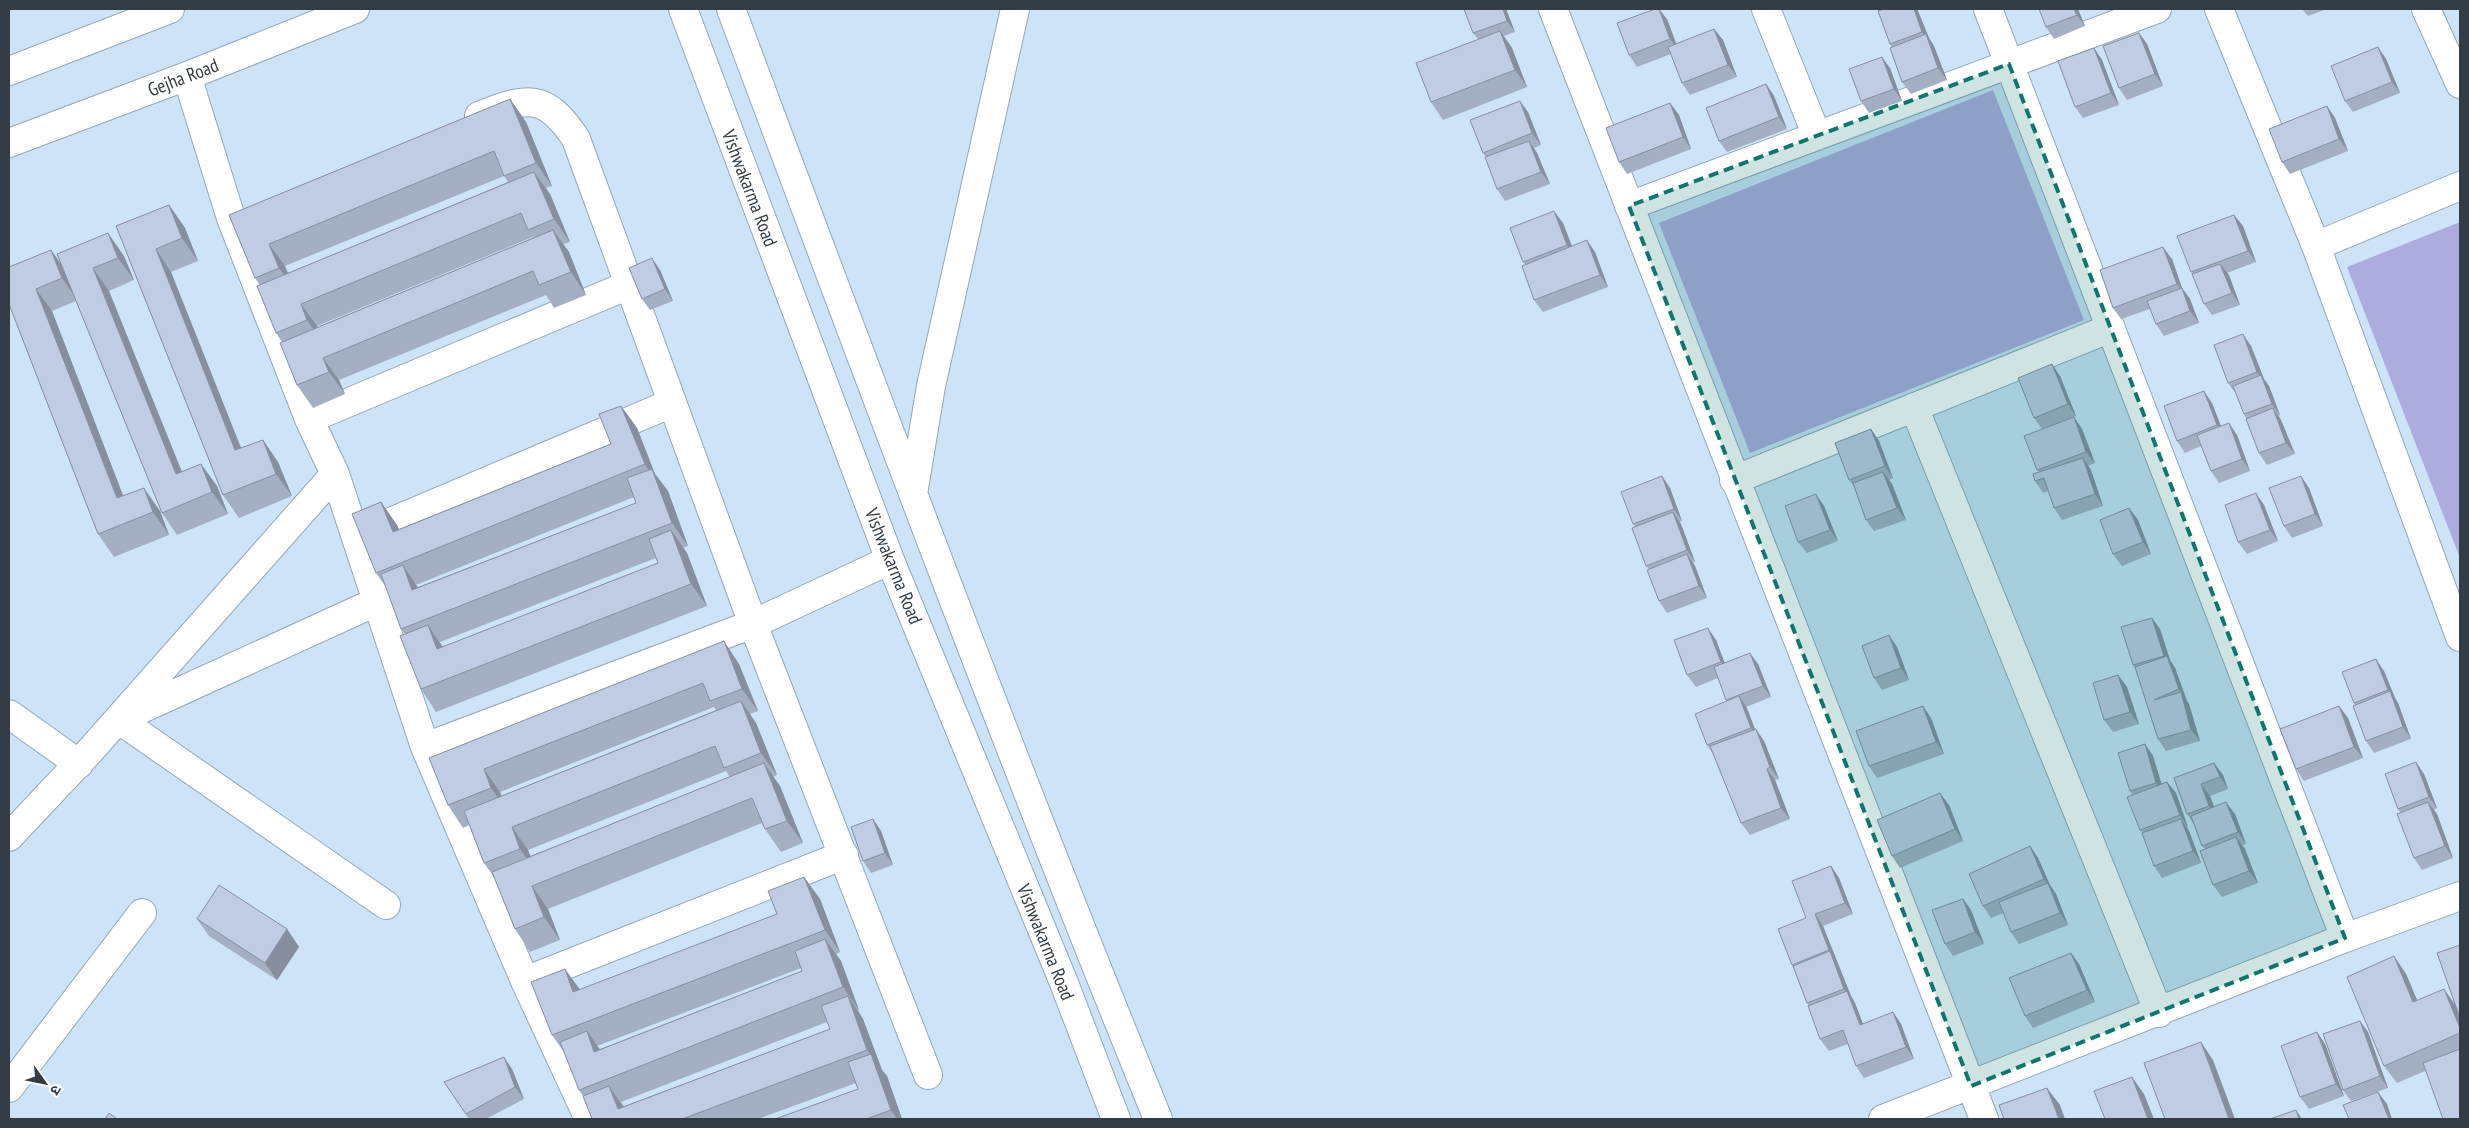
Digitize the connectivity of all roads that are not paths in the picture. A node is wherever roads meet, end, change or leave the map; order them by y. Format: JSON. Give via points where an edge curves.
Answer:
{"nodes":[{"id":1,"x":170,"y":9,"type":"edge"},
{"id":2,"x":355,"y":9,"type":"edge"},
{"id":3,"x":683,"y":9,"type":"edge"},
{"id":4,"x":731,"y":9,"type":"edge"},
{"id":5,"x":1015,"y":9,"type":"edge"},
{"id":6,"x":1553,"y":9,"type":"edge"},
{"id":7,"x":1766,"y":9,"type":"edge"},
{"id":8,"x":1988,"y":9,"type":"edge"},
{"id":9,"x":2157,"y":9,"type":"edge"},
{"id":10,"x":2220,"y":9,"type":"edge"},
{"id":11,"x":2426,"y":9,"type":"edge"},
{"id":12,"x":2010,"y":64,"type":"junction"},
{"id":13,"x":9,"y":71,"type":"edge"},
{"id":14,"x":187,"y":76,"type":"junction"},
{"id":15,"x":2460,"y":84,"type":"edge"},
{"id":16,"x":453,"y":127,"type":"edge"},
{"id":17,"x":1817,"y":136,"type":"junction"},
{"id":18,"x":9,"y":143,"type":"edge"},
{"id":19,"x":2460,"y":186,"type":"edge"},
{"id":20,"x":1629,"y":206,"type":"junction"},
{"id":21,"x":2316,"y":246,"type":"junction"},
{"id":22,"x":631,"y":284,"type":"junction"},
{"id":23,"x":2111,"y":328,"type":"junction"},
{"id":24,"x":672,"y":403,"type":"junction"},
{"id":25,"x":1914,"y":407,"type":"junction"},
{"id":26,"x":309,"y":419,"type":"junction"},
{"id":27,"x":335,"y":474,"type":"junction"},
{"id":28,"x":1734,"y":480,"type":"junction"},
{"id":29,"x":912,"y":495,"type":"junction"},
{"id":30,"x":357,"y":536,"type":"junction"},
{"id":31,"x":890,"y":560,"type":"junction"},
{"id":32,"x":378,"y":600,"type":"junction"},
{"id":33,"x":753,"y":624,"type":"junction"},
{"id":34,"x":2460,"y":638,"type":"edge"},
{"id":35,"x":9,"y":714,"type":"edge"},
{"id":36,"x":118,"y":719,"type":"junction"},
{"id":37,"x":425,"y":747,"type":"junction"},
{"id":38,"x":79,"y":764,"type":"junction"},
{"id":39,"x":9,"y":837,"type":"edge"},
{"id":40,"x":844,"y":855,"type":"junction"},
{"id":41,"x":2460,"y":896,"type":"edge"},
{"id":42,"x":386,"y":905,"type":"dead end"},
{"id":43,"x":142,"y":913,"type":"dead end"},
{"id":44,"x":2345,"y":938,"type":"junction"},
{"id":45,"x":525,"y":981,"type":"junction"},
{"id":46,"x":2159,"y":1013,"type":"junction"},
{"id":47,"x":928,"y":1075,"type":"dead end"},
{"id":48,"x":1971,"y":1086,"type":"junction"},
{"id":49,"x":9,"y":1088,"type":"edge"},
{"id":50,"x":589,"y":1119,"type":"edge"},
{"id":51,"x":1116,"y":1119,"type":"edge"},
{"id":52,"x":1158,"y":1119,"type":"edge"},
{"id":53,"x":1883,"y":1119,"type":"edge"},
{"id":54,"x":1984,"y":1119,"type":"edge"}],
"edges":[{"from":1,"to":13,"type":"street"},
{"from":2,"to":14,"type":"street","name":"Gejha Road"},
{"from":3,"to":31,"type":"street","name":"Vishwakarma Road"},
{"from":4,"to":29,"type":"street","name":"Vishwakarma Road"},
{"from":5,"to":29,"type":"street","via":[[931,386]]},
{"from":6,"to":20,"type":"street"},
{"from":7,"to":17,"type":"street"},
{"from":8,"to":12,"type":"street"},
{"from":9,"to":12,"type":"street"},
{"from":10,"to":21,"type":"street"},
{"from":11,"to":15,"type":"street"},
{"from":12,"to":17,"type":"street"},
{"from":12,"to":23,"type":"street"},
{"from":14,"to":18,"type":"street","name":"Gejha Road"},
{"from":14,"to":26,"type":"street","via":[[241,215]]},
{"from":16,"to":22,"type":"street","via":[[508,104],[530,102],[546,106],[563,118],[576,139]]},
{"from":17,"to":20,"type":"street"},
{"from":19,"to":21,"type":"street"},
{"from":20,"to":28,"type":"street"},
{"from":21,"to":34,"type":"street"},
{"from":22,"to":24,"type":"street"},
{"from":22,"to":26,"type":"street"},
{"from":23,"to":25,"type":"street"},
{"from":23,"to":44,"type":"street"},
{"from":24,"to":30,"type":"street"},
{"from":24,"to":33,"type":"street"},
{"from":25,"to":28,"type":"street"},
{"from":25,"to":46,"type":"street"},
{"from":26,"to":27,"type":"street"},
{"from":27,"to":30,"type":"street"},
{"from":27,"to":36,"type":"street"},
{"from":28,"to":48,"type":"street"},
{"from":29,"to":52,"type":"street","name":"Vishwakarma Road"},
{"from":30,"to":32,"type":"street"},
{"from":31,"to":33,"type":"street"},
{"from":31,"to":51,"type":"street","name":"Vishwakarma Road"},
{"from":32,"to":36,"type":"street"},
{"from":32,"to":37,"type":"street"},
{"from":33,"to":37,"type":"street"},
{"from":33,"to":40,"type":"street"},
{"from":35,"to":38,"type":"street"},
{"from":36,"to":38,"type":"street"},
{"from":36,"to":42,"type":"street"},
{"from":37,"to":45,"type":"street"},
{"from":38,"to":39,"type":"street"},
{"from":40,"to":45,"type":"street"},
{"from":40,"to":47,"type":"street"},
{"from":41,"to":44,"type":"street"},
{"from":43,"to":49,"type":"street"},
{"from":44,"to":46,"type":"street"},
{"from":45,"to":50,"type":"street"},
{"from":46,"to":48,"type":"street"},
{"from":48,"to":53,"type":"street"},
{"from":48,"to":54,"type":"street"}]}
